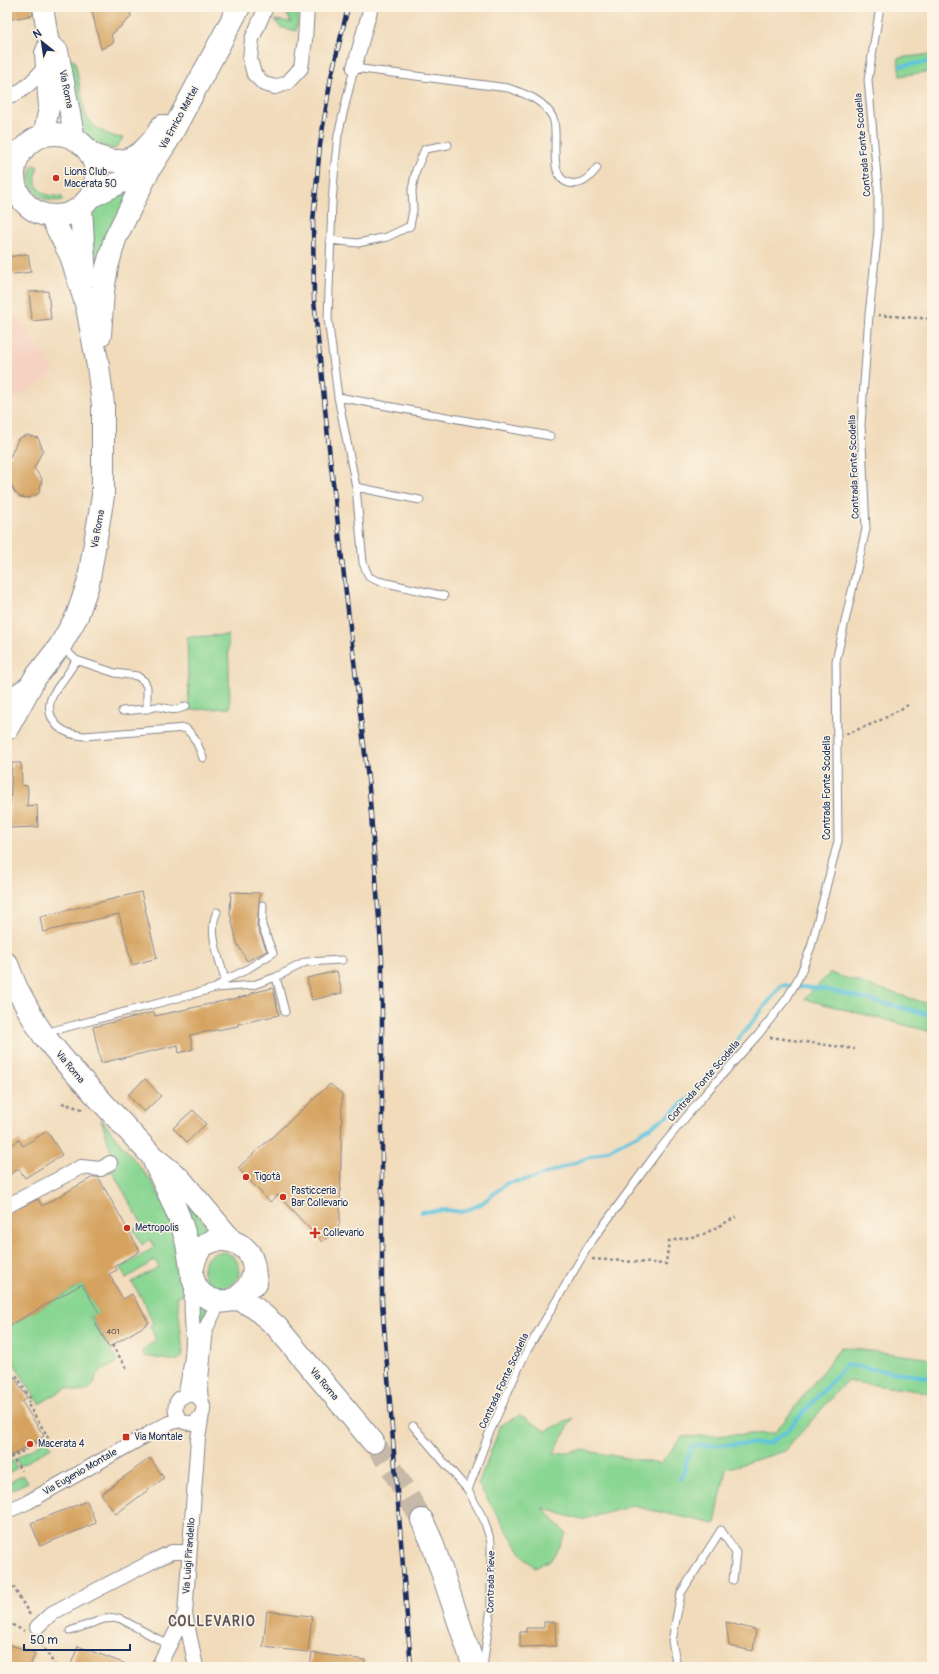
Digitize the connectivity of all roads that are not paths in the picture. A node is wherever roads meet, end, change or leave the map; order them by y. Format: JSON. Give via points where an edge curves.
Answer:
{"nodes":[{"id":1,"x":43,"y":7,"type":"edge"},
{"id":2,"x":226,"y":7,"type":"edge"},
{"id":3,"x":239,"y":7,"type":"edge"},
{"id":4,"x":266,"y":7,"type":"edge"},
{"id":5,"x":307,"y":7,"type":"edge"},
{"id":6,"x":371,"y":7,"type":"edge"},
{"id":7,"x":880,"y":7,"type":"edge"},
{"id":8,"x":49,"y":44,"type":"junction"},
{"id":9,"x":46,"y":66,"type":"junction"},
{"id":10,"x":354,"y":68,"type":"junction"},
{"id":11,"x":7,"y":98,"type":"edge"},
{"id":12,"x":43,"y":136,"type":"junction"},
{"id":13,"x":75,"y":139,"type":"junction"},
{"id":14,"x":448,"y":145,"type":"dead end"},
{"id":15,"x":15,"y":148,"type":"edge"},
{"id":16,"x":91,"y":154,"type":"junction"},
{"id":17,"x":150,"y":168,"type":"junction"},
{"id":18,"x":598,"y":168,"type":"dead end"},
{"id":19,"x":11,"y":180,"type":"edge"},
{"id":20,"x":86,"y":202,"type":"junction"},
{"id":21,"x":51,"y":216,"type":"junction"},
{"id":22,"x":330,"y":240,"type":"junction"},
{"id":23,"x":87,"y":307,"type":"junction"},
{"id":24,"x":98,"y":366,"type":"junction"},
{"id":25,"x":338,"y":397,"type":"junction"},
{"id":26,"x":550,"y":436,"type":"dead end"},
{"id":27,"x":356,"y":487,"type":"junction"},
{"id":28,"x":420,"y":500,"type":"dead end"},
{"id":29,"x":444,"y":596,"type":"dead end"},
{"id":30,"x":68,"y":653,"type":"junction"},
{"id":31,"x":35,"y":678,"type":"junction"},
{"id":32,"x":7,"y":697,"type":"edge"},
{"id":33,"x":186,"y":706,"type":"dead end"},
{"id":34,"x":147,"y":709,"type":"junction"},
{"id":35,"x":122,"y":711,"type":"dead end"},
{"id":36,"x":7,"y":729,"type":"edge"},
{"id":37,"x":203,"y":758,"type":"dead end"},
{"id":38,"x":263,"y":905,"type":"dead end"},
{"id":39,"x":217,"y":912,"type":"dead end"},
{"id":40,"x":342,"y":960,"type":"dead end"},
{"id":41,"x":7,"y":964,"type":"edge"},
{"id":42,"x":276,"y":977,"type":"junction"},
{"id":43,"x":225,"y":980,"type":"junction"},
{"id":44,"x":216,"y":988,"type":"junction"},
{"id":45,"x":285,"y":1012,"type":"dead end"},
{"id":46,"x":44,"y":1036,"type":"junction"},
{"id":47,"x":152,"y":1156,"type":"junction"},
{"id":48,"x":110,"y":1163,"type":"dead end"},
{"id":49,"x":7,"y":1206,"type":"edge"},
{"id":50,"x":232,"y":1241,"type":"junction"},
{"id":51,"x":254,"y":1269,"type":"junction"},
{"id":52,"x":193,"y":1276,"type":"junction"},
{"id":53,"x":230,"y":1300,"type":"junction"},
{"id":54,"x":276,"y":1326,"type":"junction"},
{"id":55,"x":201,"y":1400,"type":"junction"},
{"id":56,"x":180,"y":1401,"type":"junction"},
{"id":57,"x":202,"y":1414,"type":"junction"},
{"id":58,"x":184,"y":1421,"type":"junction"},
{"id":59,"x":413,"y":1426,"type":"dead end"},
{"id":60,"x":152,"y":1432,"type":"junction"},
{"id":61,"x":198,"y":1439,"type":"junction"},
{"id":62,"x":373,"y":1442,"type":"tunnel mouth"},
{"id":63,"x":468,"y":1490,"type":"junction"},
{"id":64,"x":7,"y":1511,"type":"edge"},
{"id":65,"x":422,"y":1520,"type":"tunnel mouth"},
{"id":66,"x":189,"y":1552,"type":"junction"},
{"id":67,"x":733,"y":1580,"type":"dead end"},
{"id":68,"x":185,"y":1614,"type":"junction"},
{"id":69,"x":31,"y":1631,"type":"road end"},
{"id":70,"x":70,"y":1631,"type":"dead end"},
{"id":71,"x":169,"y":1645,"type":"junction"},
{"id":72,"x":158,"y":1667,"type":"edge"},
{"id":73,"x":196,"y":1667,"type":"edge"},
{"id":74,"x":474,"y":1667,"type":"edge"},
{"id":75,"x":483,"y":1667,"type":"edge"},
{"id":76,"x":677,"y":1667,"type":"edge"}],
"edges":[{"from":1,"to":8,"type":"main road","name":"Via Roma"},
{"from":2,"to":16,"type":"main road","name":"Via Enrico Mattei","via":[[150,145],[138,154],[117,161]]},
{"from":3,"to":17,"type":"main road","name":"Via Enrico Mattei","via":[[168,140]]},
{"from":4,"to":5,"type":"street","via":[[252,39],[250,60],[254,74],[264,84],[275,87],[287,83],[301,68]]},
{"from":6,"to":10,"type":"street"},
{"from":7,"to":63,"type":"lane","name":"Contrada Fonte Scodella","via":[[868,80],[878,187],[878,232],[861,424],[866,529],[836,660],[838,841],[811,947],[787,998],[658,1151],[589,1245],[525,1354],[488,1436]]},
{"from":8,"to":9,"type":"main road","name":"Via Roma","via":[[45,53]]},
{"from":8,"to":13,"type":"main road","name":"Via Roma","via":[[58,51]]},
{"from":9,"to":11,"type":"street","via":[[30,84],[16,95]]},
{"from":9,"to":12,"type":"main road","name":"Via Roma","via":[[49,108]]},
{"from":10,"to":18,"type":"lane","via":[[508,88],[530,95],[547,108],[554,120],[559,177],[573,184],[588,179]]},
{"from":10,"to":22,"type":"lane","via":[[338,135]]},
{"from":12,"to":13,"type":"main road","via":[[59,134]]},
{"from":12,"to":15,"type":"main road"},
{"from":13,"to":16,"type":"main road"},
{"from":14,"to":22,"type":"lane","via":[[425,149],[416,170],[412,190],[413,210],[410,226],[387,237],[358,243]]},
{"from":15,"to":19,"type":"main road","via":[[15,165]]},
{"from":16,"to":20,"type":"main road","name":"Via Roma","via":[[96,178],[93,191]]},
{"from":17,"to":20,"type":"main road"},
{"from":17,"to":24,"type":"main road","name":"Via Enrico Mattei","via":[[115,239],[107,267]]},
{"from":19,"to":21,"type":"main road","via":[[27,205],[35,211]]},
{"from":20,"to":21,"type":"main road","via":[[67,214]]},
{"from":20,"to":23,"type":"main road","name":"Via Roma"},
{"from":21,"to":23,"type":"main road","name":"Via Roma","via":[[71,256]]},
{"from":22,"to":25,"type":"lane","via":[[328,318]]},
{"from":23,"to":24,"type":"main road","name":"Via Roma"},
{"from":24,"to":30,"type":"main road","name":"Via Roma","via":[[103,404],[103,496],[88,584]]},
{"from":25,"to":26,"type":"lane"},
{"from":25,"to":27,"type":"lane"},
{"from":27,"to":28,"type":"lane"},
{"from":27,"to":29,"type":"lane","via":[[364,563],[370,577]]},
{"from":30,"to":31,"type":"main road","name":"Via Roma"},
{"from":30,"to":34,"type":"lane","via":[[115,673],[137,676],[147,687]]},
{"from":30,"to":37,"type":"lane","via":[[49,709],[51,719],[56,725],[68,733],[84,736],[185,728],[196,741]]},
{"from":31,"to":32,"type":"street"},
{"from":31,"to":36,"type":"main road","name":"Via Roma"},
{"from":33,"to":34,"type":"lane","via":[[180,710],[159,706]]},
{"from":34,"to":35,"type":"lane"},
{"from":38,"to":43,"type":"lane","via":[[262,926],[273,953]]},
{"from":39,"to":43,"type":"lane","via":[[213,919],[212,932]]},
{"from":40,"to":42,"type":"lane","via":[[306,962]]},
{"from":41,"to":46,"type":"main road","name":"Via Roma","via":[[16,987]]},
{"from":42,"to":44,"type":"lane","via":[[253,985]]},
{"from":42,"to":45,"type":"lane"},
{"from":43,"to":44,"type":"lane"},
{"from":44,"to":46,"type":"lane","via":[[59,1029]]},
{"from":46,"to":47,"type":"main road","name":"Via Roma","via":[[101,1103]]},
{"from":47,"to":50,"type":"main road","name":"Via Roma","via":[[180,1179]]},
{"from":47,"to":52,"type":"main road","name":"Via Roma","via":[[181,1222]]},
{"from":48,"to":49,"type":"street","via":[[101,1168],[81,1167]]},
{"from":50,"to":51,"type":"main road","name":"Via Roma","via":[[248,1253]]},
{"from":50,"to":52,"type":"main road","via":[[215,1241],[202,1248],[195,1258]]},
{"from":51,"to":53,"type":"main road","via":[[253,1279],[247,1290]]},
{"from":51,"to":54,"type":"main road","name":"Via Roma","via":[[262,1302]]},
{"from":52,"to":53,"type":"main road","name":"Via Roma","via":[[204,1296],[214,1300]]},
{"from":52,"to":56,"type":"street","name":"Via Eugenio Montale","via":[[190,1297],[193,1337],[191,1366]]},
{"from":53,"to":54,"type":"main road","name":"Via Roma","via":[[255,1308]]},
{"from":53,"to":55,"type":"street","via":[[216,1308],[206,1328]]},
{"from":54,"to":62,"type":"main road","name":"Via Roma"},
{"from":55,"to":56,"type":"street","via":[[195,1395]]},
{"from":55,"to":57,"type":"street"},
{"from":56,"to":58,"type":"street","via":[[176,1414]]},
{"from":56,"to":60,"type":"street","name":"Via Eugenio Montale"},
{"from":57,"to":58,"type":"street","name":"Via Eugenio Montale","via":[[196,1421]]},
{"from":57,"to":61,"type":"street","name":"Via Luigi Pirandello"},
{"from":58,"to":60,"type":"street","name":"Via Eugenio Montale"},
{"from":58,"to":61,"type":"street"},
{"from":59,"to":63,"type":"lane","name":"Contrada Pieve"},
{"from":60,"to":64,"type":"street","name":"Via Eugenio Montale","via":[[28,1502]]},
{"from":61,"to":66,"type":"street","name":"Via Luigi Pirandello"},
{"from":63,"to":75,"type":"lane","name":"Contrada Pieve","via":[[484,1520],[491,1542],[491,1608]]},
{"from":65,"to":74,"type":"main road","via":[[432,1542]]},
{"from":66,"to":68,"type":"street","name":"Via Luigi Pirandello"},
{"from":66,"to":69,"type":"street","via":[[172,1552],[153,1561],[52,1613]]},
{"from":67,"to":76,"type":"lane","via":[[736,1553],[721,1530],[681,1593],[672,1640]]},
{"from":68,"to":71,"type":"street","name":"Via Luigi Pirandello"},
{"from":68,"to":73,"type":"street"},
{"from":70,"to":71,"type":"lane","via":[[104,1619],[119,1618]]},
{"from":71,"to":72,"type":"street","name":"Via Luigi Pirandello"}]}
